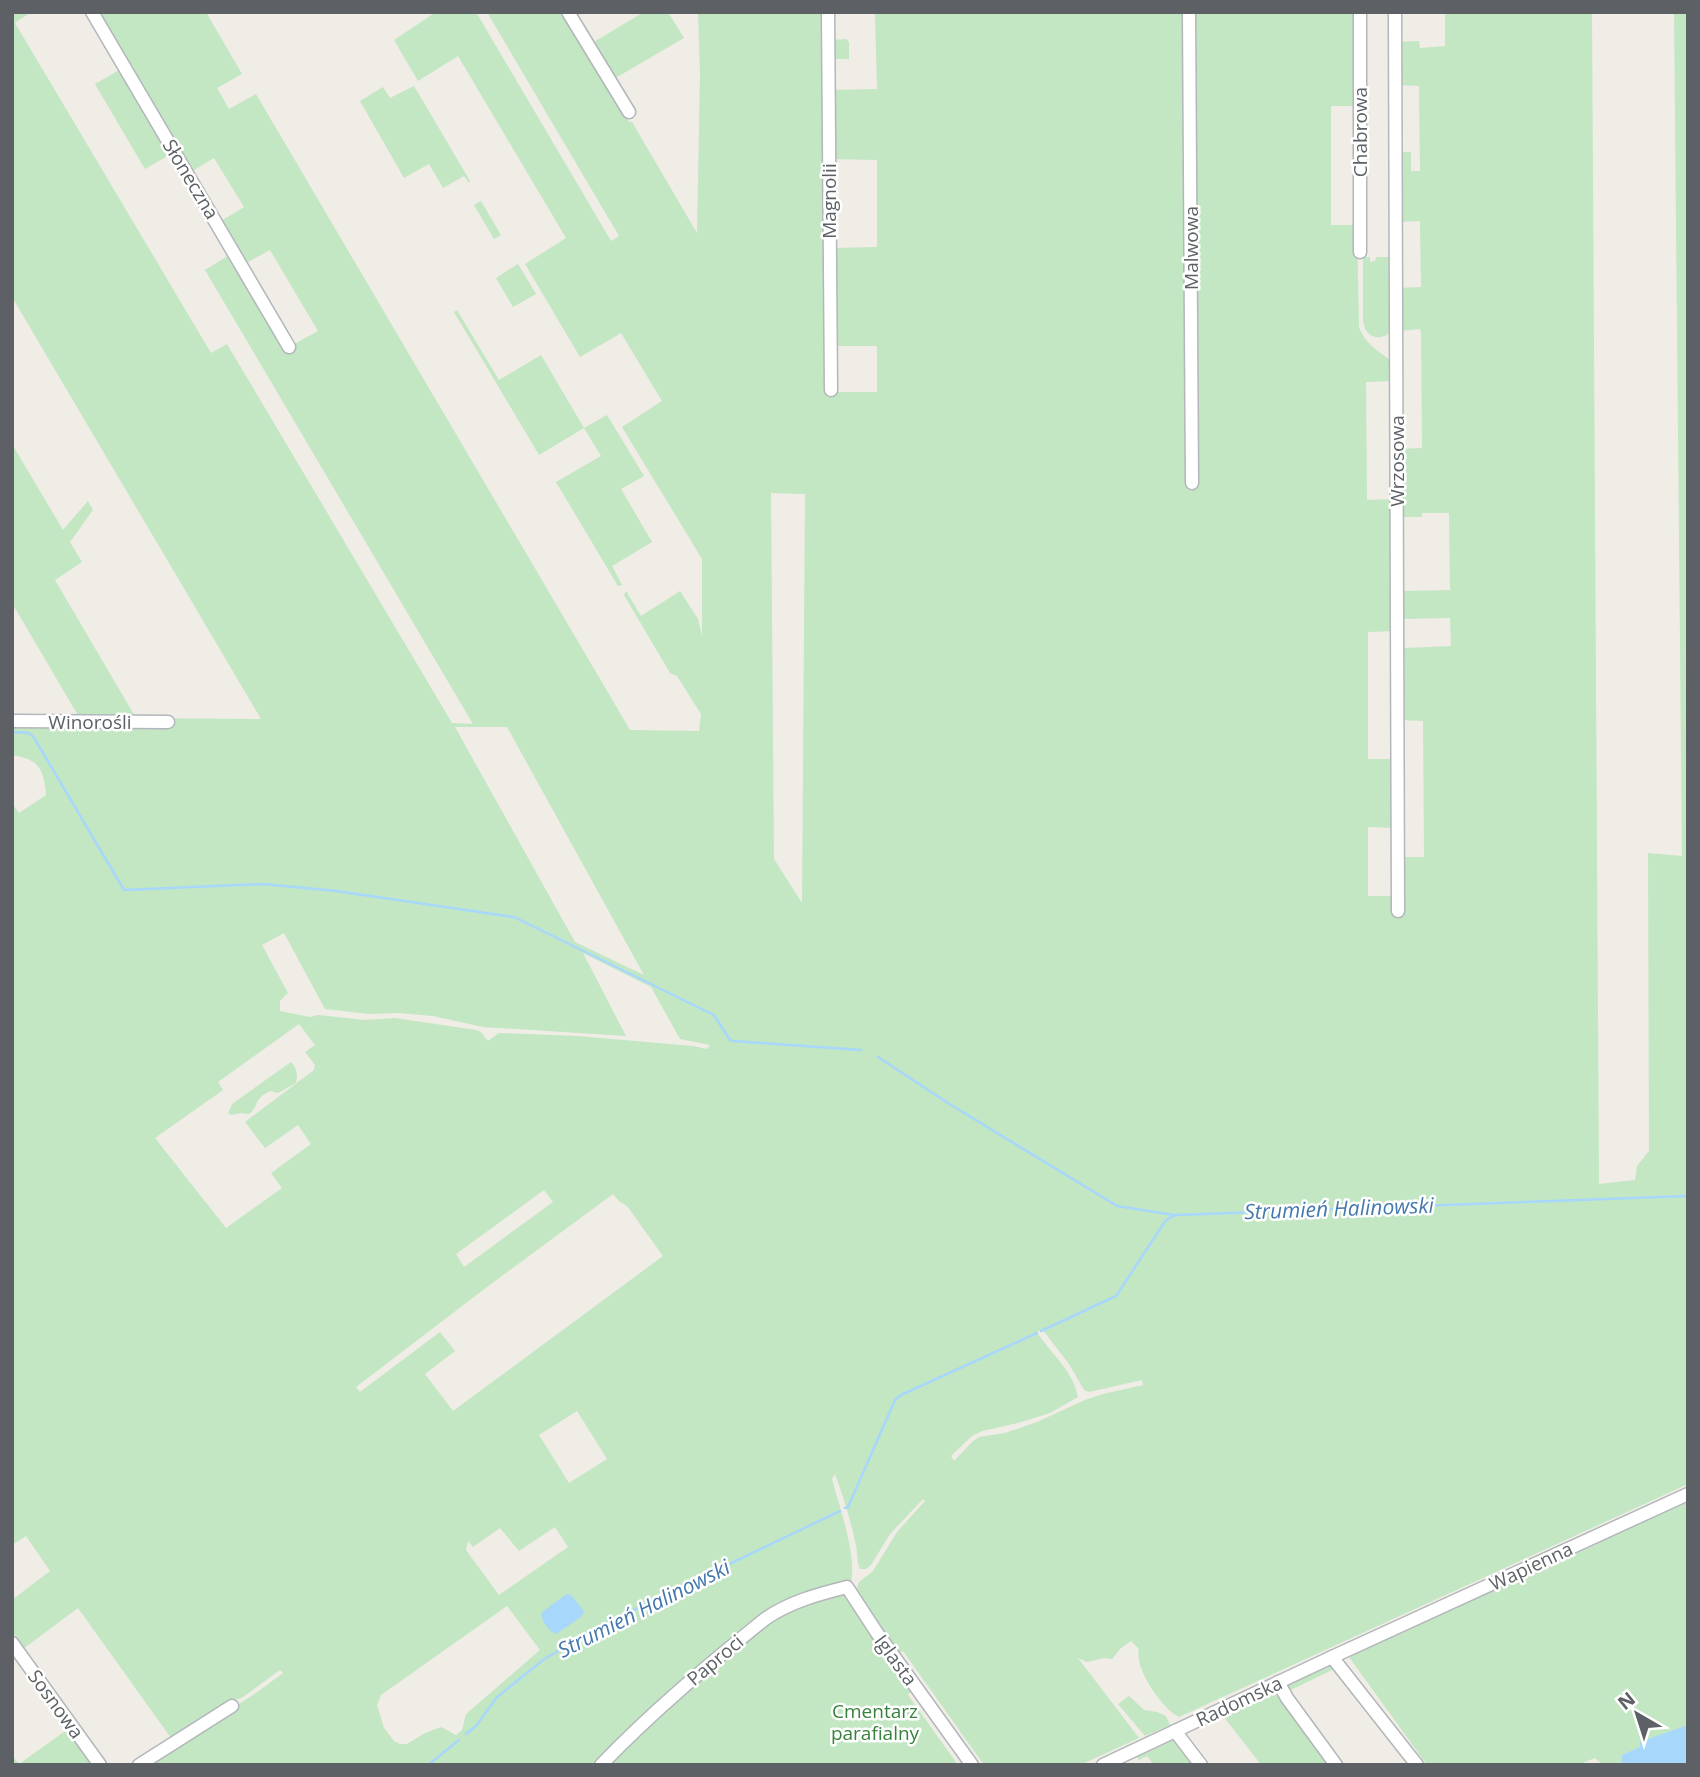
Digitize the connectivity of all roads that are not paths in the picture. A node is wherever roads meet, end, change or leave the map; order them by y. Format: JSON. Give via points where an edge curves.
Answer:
{"nodes":[{"id":1,"x":92,"y":12,"type":"edge"},
{"id":2,"x":568,"y":12,"type":"edge"},
{"id":3,"x":828,"y":12,"type":"edge"},
{"id":4,"x":1189,"y":12,"type":"edge"},
{"id":5,"x":1360,"y":12,"type":"edge"},
{"id":6,"x":1395,"y":12,"type":"edge"},
{"id":7,"x":629,"y":112,"type":"dead end"},
{"id":8,"x":1360,"y":252,"type":"dead end"},
{"id":9,"x":289,"y":347,"type":"dead end"},
{"id":10,"x":831,"y":390,"type":"dead end"},
{"id":11,"x":1192,"y":483,"type":"dead end"},
{"id":12,"x":12,"y":721,"type":"edge"},
{"id":13,"x":168,"y":722,"type":"dead end"},
{"id":14,"x":1398,"y":911,"type":"dead end"},
{"id":15,"x":1688,"y":1494,"type":"edge"},
{"id":16,"x":848,"y":1587,"type":"joint"},
{"id":17,"x":1374,"y":1638,"type":"joint"},
{"id":18,"x":12,"y":1643,"type":"edge"},
{"id":19,"x":1332,"y":1657,"type":"junction"},
{"id":20,"x":1278,"y":1682,"type":"junction"},
{"id":21,"x":232,"y":1706,"type":"dead end"},
{"id":22,"x":1175,"y":1731,"type":"junction"},
{"id":23,"x":1119,"y":1762,"type":"edge"},
{"id":24,"x":100,"y":1765,"type":"edge"},
{"id":25,"x":139,"y":1765,"type":"edge"},
{"id":26,"x":601,"y":1765,"type":"edge"},
{"id":27,"x":972,"y":1765,"type":"edge"},
{"id":28,"x":1103,"y":1765,"type":"edge"},
{"id":29,"x":1201,"y":1765,"type":"edge"},
{"id":30,"x":1336,"y":1765,"type":"edge"},
{"id":31,"x":1417,"y":1765,"type":"edge"}],
"edges":[{"from":1,"to":9,"type":"street","name":"Słoneczna"},
{"from":2,"to":7,"type":"street"},
{"from":3,"to":10,"type":"street","name":"Magnolii"},
{"from":4,"to":11,"type":"street","name":"Malwowa"},
{"from":5,"to":8,"type":"street","name":"Chabrowa"},
{"from":6,"to":14,"type":"street","name":"Wrzosowa"},
{"from":12,"to":13,"type":"street","name":"Winorośli"},
{"from":15,"to":17,"type":"street","name":"Wapienna"},
{"from":16,"to":26,"type":"street","name":"Paproci","via":[[803,1600],[765,1619],[673,1695]]},
{"from":16,"to":27,"type":"street","name":"Iglasta"},
{"from":17,"to":19,"type":"street","name":"Radomska"},
{"from":18,"to":24,"type":"street","name":"Sosnowa"},
{"from":19,"to":20,"type":"street","name":"Radomska"},
{"from":19,"to":31,"type":"street"},
{"from":20,"to":22,"type":"street","name":"Radomska"},
{"from":20,"to":30,"type":"street"},
{"from":21,"to":25,"type":"street"},
{"from":22,"to":23,"type":"street","name":"Radomska"},
{"from":22,"to":29,"type":"street"},
{"from":23,"to":28,"type":"street","name":"Radomska"}]}
